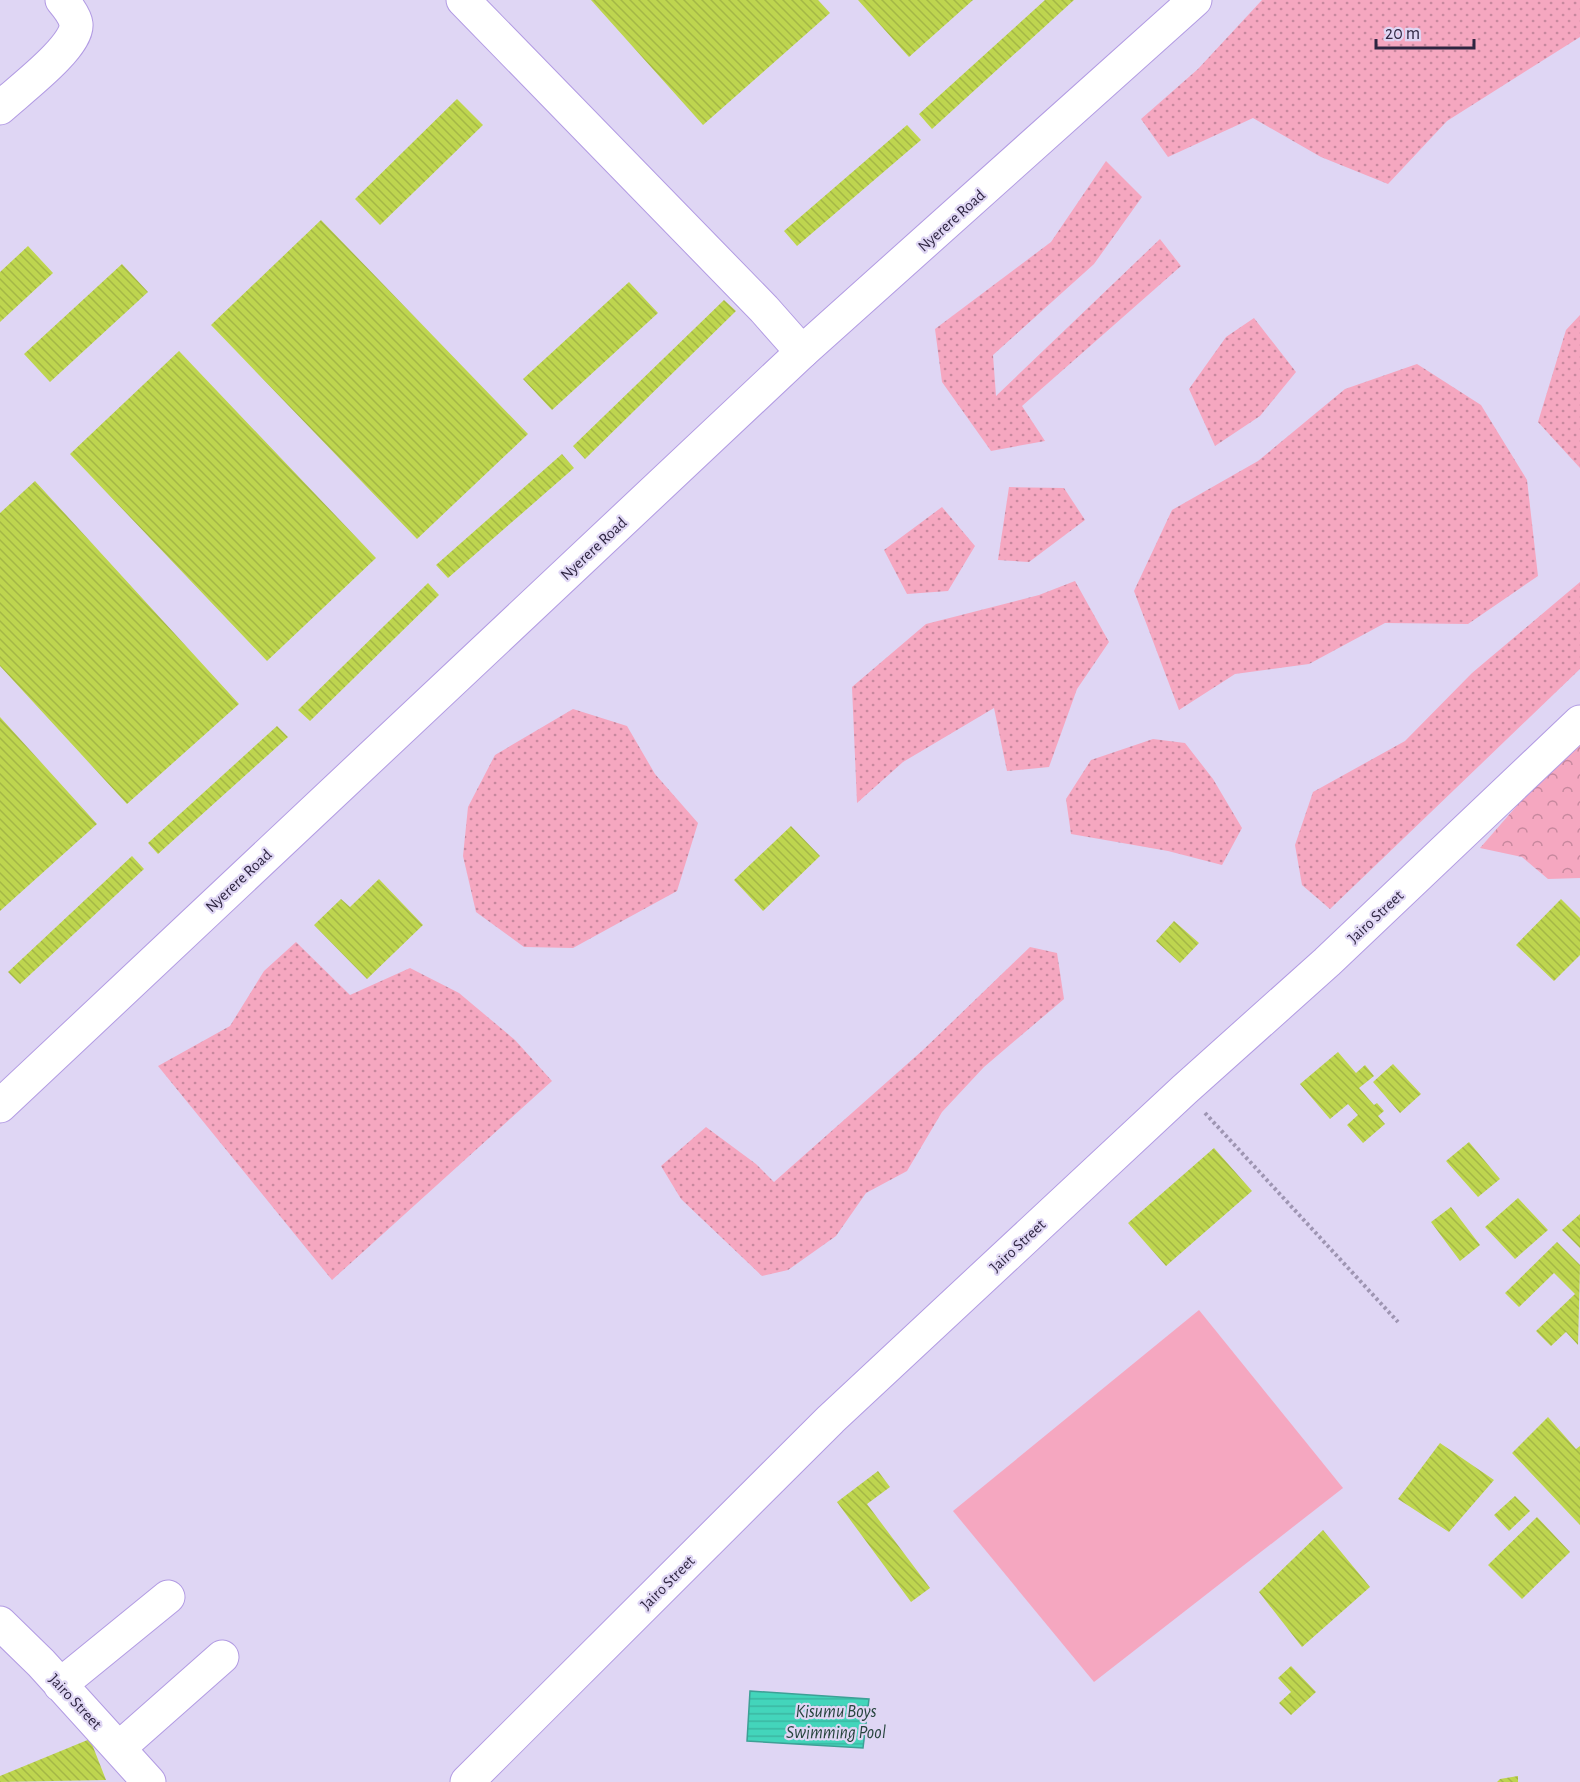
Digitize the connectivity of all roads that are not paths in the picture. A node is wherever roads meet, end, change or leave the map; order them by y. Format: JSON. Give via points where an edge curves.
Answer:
{"nodes":[{"id":1,"x":62,"y":0,"type":"edge"},
{"id":2,"x":464,"y":0,"type":"edge"},
{"id":3,"x":1195,"y":0,"type":"edge"},
{"id":4,"x":0,"y":108,"type":"edge"},
{"id":5,"x":802,"y":352,"type":"junction"},
{"id":6,"x":1580,"y":722,"type":"edge"},
{"id":7,"x":0,"y":1106,"type":"edge"},
{"id":8,"x":168,"y":1598,"type":"dead end"},
{"id":9,"x":0,"y":1623,"type":"edge"},
{"id":10,"x":222,"y":1657,"type":"dead end"},
{"id":11,"x":60,"y":1684,"type":"junction"},
{"id":12,"x":119,"y":1748,"type":"junction"},
{"id":13,"x":149,"y":1782,"type":"edge"},
{"id":14,"x":468,"y":1782,"type":"edge"}],
"edges":[{"from":1,"to":4,"type":"street","via":[[76,23],[75,35],[65,50]]},
{"from":2,"to":5,"type":"street"},
{"from":3,"to":5,"type":"street","name":"Nyerere Road"},
{"from":5,"to":7,"type":"street","name":"Nyerere Road"},
{"from":6,"to":14,"type":"street","name":"Jairo Street","via":[[1327,962],[831,1419]]},
{"from":8,"to":11,"type":"street"},
{"from":9,"to":11,"type":"street","name":"Jairo Street"},
{"from":10,"to":12,"type":"street"},
{"from":11,"to":12,"type":"street","name":"Jairo Street"},
{"from":12,"to":13,"type":"street","name":"Jairo Street"}]}
